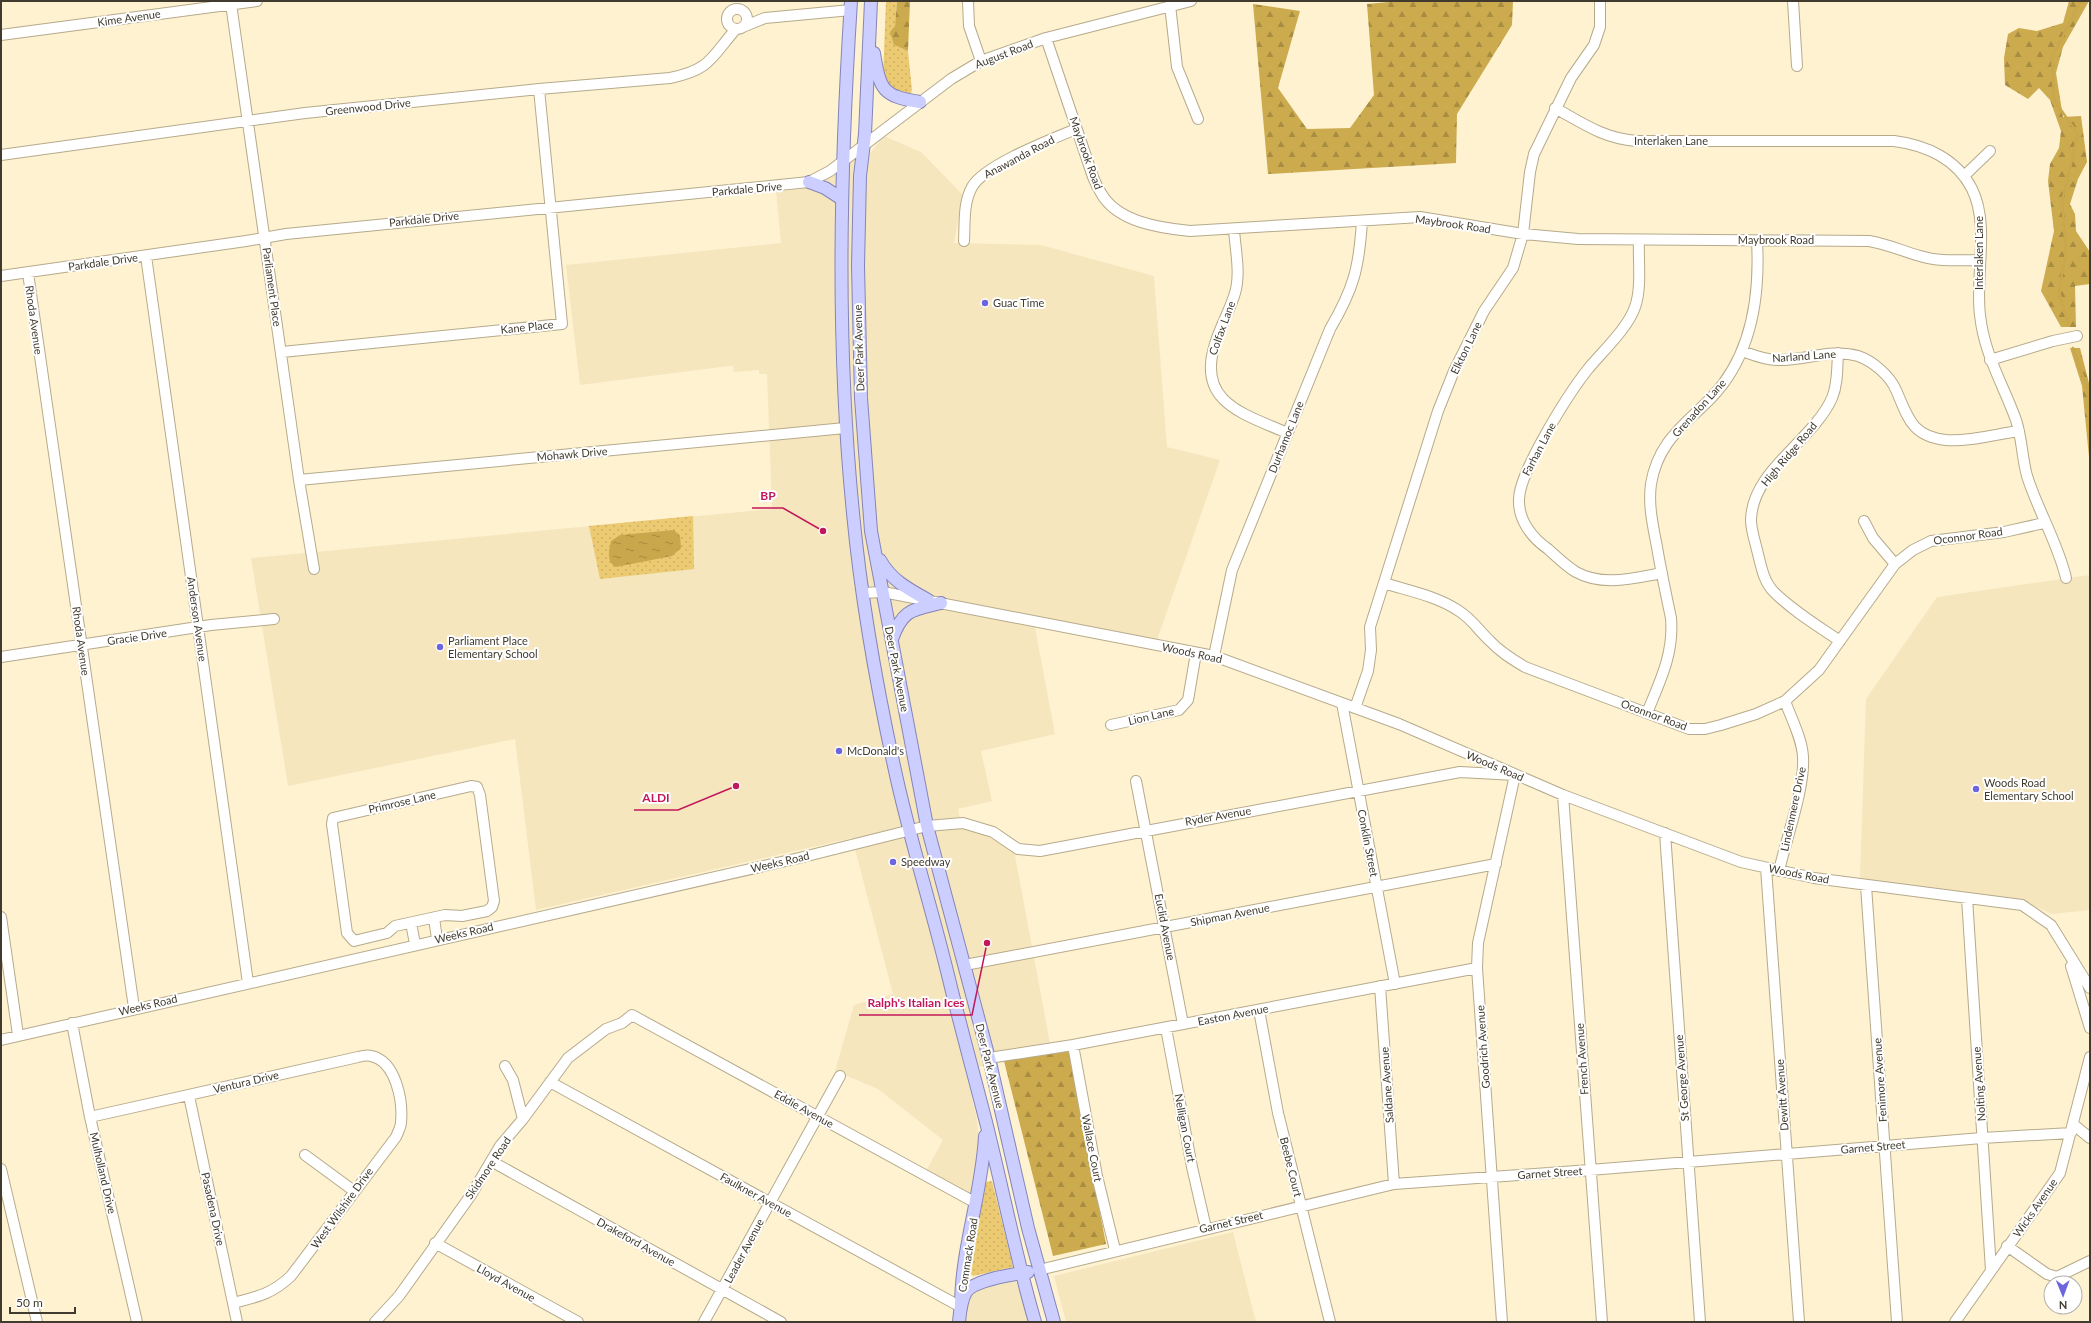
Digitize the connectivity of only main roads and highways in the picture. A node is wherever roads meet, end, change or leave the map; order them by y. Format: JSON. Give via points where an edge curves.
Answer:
{"nodes":[{"id":1,"x":871,"y":1,"type":"edge"},
{"id":2,"x":851,"y":5,"type":"edge"},
{"id":3,"x":870,"y":32,"type":"junction"},
{"id":4,"x":920,"y":102,"type":"road end"},
{"id":5,"x":809,"y":182,"type":"road end"},
{"id":6,"x":842,"y":199,"type":"junction"},
{"id":7,"x":875,"y":552,"type":"junction"},
{"id":8,"x":928,"y":600,"type":"road end"},
{"id":9,"x":941,"y":603,"type":"road end"},
{"id":10,"x":892,"y":638,"type":"junction"},
{"id":11,"x":986,"y":1123,"type":"junction"},
{"id":12,"x":1039,"y":1270,"type":"junction"},
{"id":13,"x":1021,"y":1273,"type":"junction"},
{"id":14,"x":961,"y":1307,"type":"junction"},
{"id":15,"x":959,"y":1322,"type":"edge"},
{"id":16,"x":1035,"y":1322,"type":"edge"},
{"id":17,"x":1054,"y":1322,"type":"edge"}],
"edges":[{"from":1,"to":3,"type":"main road","name":"Deer Park Avenue"},
{"from":2,"to":6,"type":"main road","name":"Deer Park Avenue"},
{"from":3,"to":4,"type":"main road","via":[[882,86],[895,97]]},
{"from":3,"to":7,"type":"main road","name":"Deer Park Avenue","via":[[858,239],[861,398]]},
{"from":5,"to":6,"type":"main road"},
{"from":6,"to":11,"type":"main road","name":"Deer Park Avenue","via":[[840,287],[846,428],[853,515],[867,625],[909,830]]},
{"from":7,"to":8,"type":"main road","via":[[885,570],[896,582]]},
{"from":7,"to":10,"type":"main road","name":"Deer Park Avenue"},
{"from":9,"to":10,"type":"main road","via":[[909,612],[900,619]]},
{"from":10,"to":12,"type":"main road","name":"Deer Park Avenue","via":[[927,826],[989,1058]]},
{"from":11,"to":13,"type":"main road","name":"Deer Park Avenue"},
{"from":11,"to":14,"type":"main road","name":"Commack Road","via":[[984,1163],[961,1284]]},
{"from":12,"to":13,"type":"main road","name":"Commack Road"},
{"from":12,"to":17,"type":"main road","name":"Deer Park Avenue"},
{"from":13,"to":14,"type":"main road","name":"Commack Road","via":[[976,1284],[966,1292]]},
{"from":13,"to":16,"type":"main road","name":"Deer Park Avenue"},
{"from":14,"to":15,"type":"main road","name":"Commack Road"}]}
